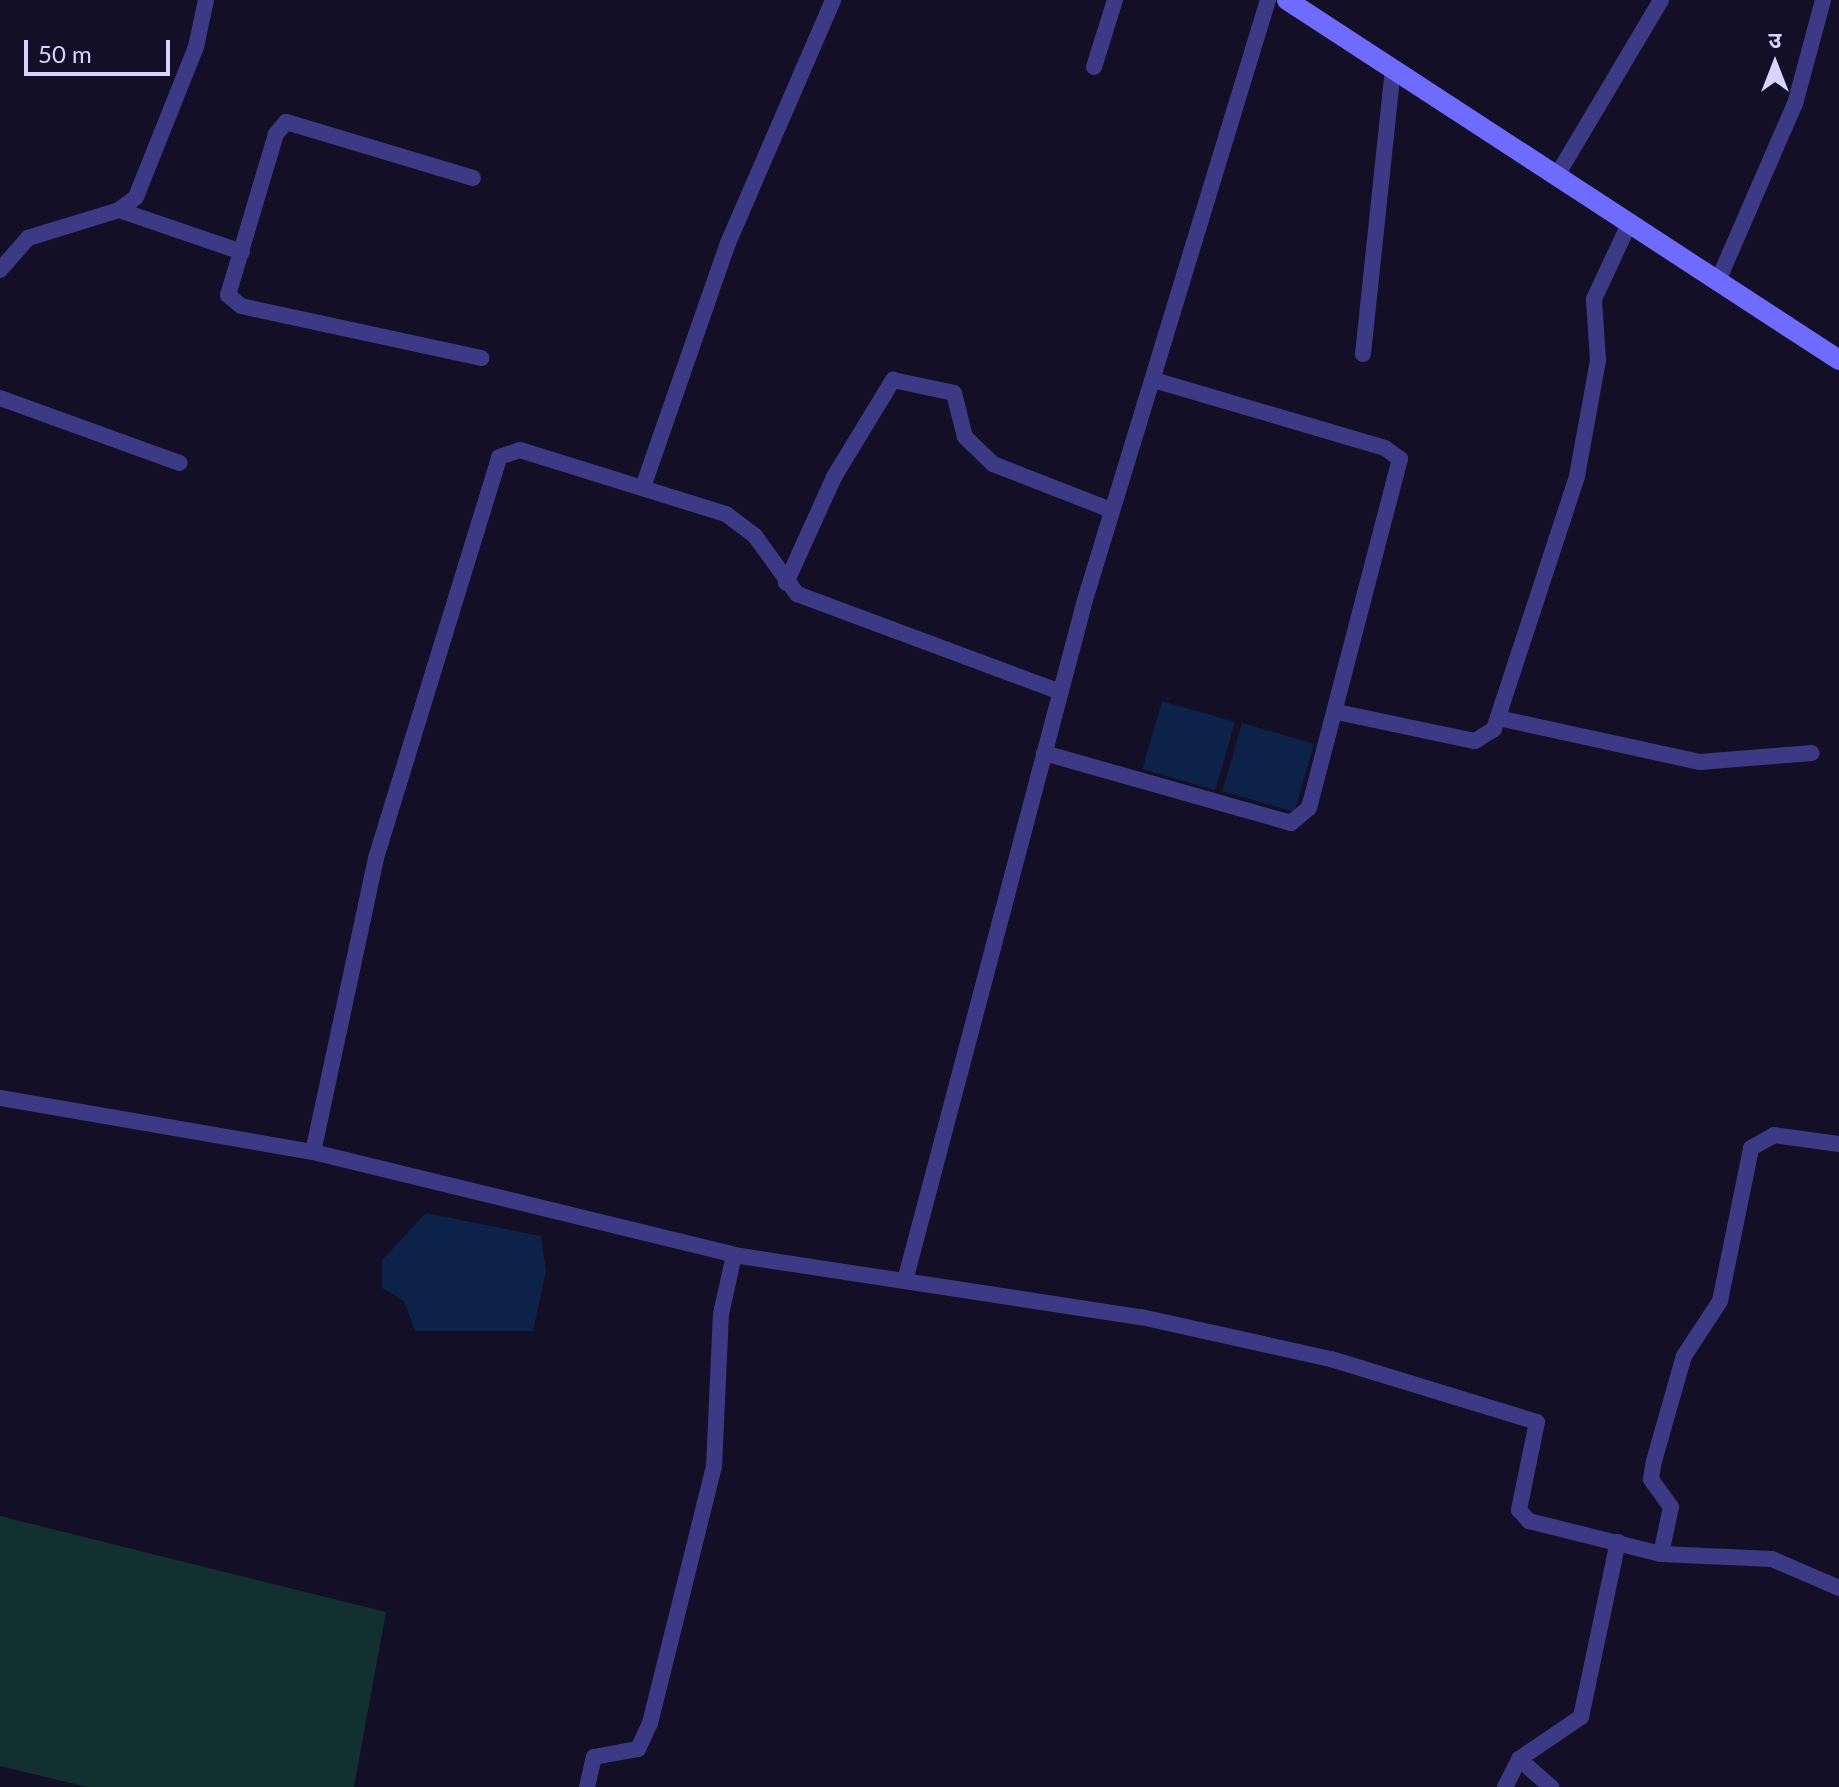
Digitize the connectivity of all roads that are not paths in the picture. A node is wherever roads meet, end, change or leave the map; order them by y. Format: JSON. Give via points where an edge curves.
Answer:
{"nodes":[{"id":1,"x":206,"y":0,"type":"edge"},
{"id":2,"x":833,"y":0,"type":"edge"},
{"id":3,"x":1115,"y":0,"type":"edge"},
{"id":4,"x":1268,"y":0,"type":"edge"},
{"id":5,"x":1287,"y":0,"type":"edge"},
{"id":6,"x":1661,"y":0,"type":"edge"},
{"id":7,"x":1823,"y":0,"type":"edge"},
{"id":8,"x":1094,"y":67,"type":"dead end"},
{"id":9,"x":1393,"y":69,"type":"junction"},
{"id":10,"x":1556,"y":177,"type":"junction"},
{"id":11,"x":473,"y":178,"type":"dead end"},
{"id":12,"x":119,"y":210,"type":"junction"},
{"id":13,"x":1628,"y":226,"type":"junction"},
{"id":14,"x":242,"y":252,"type":"junction"},
{"id":15,"x":0,"y":270,"type":"edge"},
{"id":16,"x":1717,"y":283,"type":"junction"},
{"id":17,"x":1363,"y":354,"type":"dead end"},
{"id":18,"x":481,"y":358,"type":"dead end"},
{"id":19,"x":1839,"y":360,"type":"edge"},
{"id":20,"x":1154,"y":380,"type":"junction"},
{"id":21,"x":0,"y":398,"type":"edge"},
{"id":22,"x":180,"y":463,"type":"dead end"},
{"id":23,"x":643,"y":487,"type":"junction"},
{"id":24,"x":1111,"y":510,"type":"junction"},
{"id":25,"x":786,"y":583,"type":"junction"},
{"id":26,"x":1060,"y":692,"type":"junction"},
{"id":27,"x":1337,"y":712,"type":"junction"},
{"id":28,"x":1498,"y":718,"type":"junction"},
{"id":29,"x":1044,"y":753,"type":"junction"},
{"id":30,"x":1812,"y":753,"type":"dead end"},
{"id":31,"x":0,"y":1098,"type":"edge"},
{"id":32,"x":1839,"y":1144,"type":"edge"},
{"id":33,"x":313,"y":1152,"type":"junction"},
{"id":34,"x":734,"y":1255,"type":"junction"},
{"id":35,"x":906,"y":1277,"type":"junction"},
{"id":36,"x":1618,"y":1542,"type":"junction"},
{"id":37,"x":1661,"y":1554,"type":"junction"},
{"id":38,"x":1839,"y":1588,"type":"edge"},
{"id":39,"x":1519,"y":1759,"type":"junction"},
{"id":40,"x":587,"y":1787,"type":"edge"},
{"id":41,"x":1505,"y":1787,"type":"edge"},
{"id":42,"x":1551,"y":1787,"type":"edge"}],
"edges":[{"from":1,"to":12,"type":"street","via":[[196,47],[136,197]]},
{"from":2,"to":23,"type":"street","via":[[723,258]]},
{"from":3,"to":8,"type":"street"},
{"from":4,"to":20,"type":"street"},
{"from":5,"to":9,"type":"street"},
{"from":6,"to":10,"type":"street"},
{"from":7,"to":16,"type":"street","via":[[1795,104]]},
{"from":9,"to":10,"type":"street"},
{"from":9,"to":17,"type":"street"},
{"from":10,"to":13,"type":"street"},
{"from":11,"to":14,"type":"street","via":[[286,122],[276,134]]},
{"from":12,"to":14,"type":"street"},
{"from":12,"to":15,"type":"street","via":[[28,238]]},
{"from":13,"to":16,"type":"street"},
{"from":13,"to":28,"type":"street","via":[[1594,299],[1598,360],[1577,476]]},
{"from":14,"to":18,"type":"street","via":[[228,295],[241,306]]},
{"from":16,"to":19,"type":"street"},
{"from":20,"to":24,"type":"street"},
{"from":20,"to":27,"type":"street","via":[[1385,448],[1400,459]]},
{"from":21,"to":22,"type":"street"},
{"from":23,"to":25,"type":"street","via":[[739,521]]},
{"from":23,"to":33,"type":"street","via":[[520,450],[493,467],[376,858]]},
{"from":24,"to":25,"type":"street","via":[[993,464],[965,437],[954,393],[893,380],[834,477]]},
{"from":24,"to":26,"type":"street"},
{"from":25,"to":26,"type":"street","via":[[828,607]]},
{"from":26,"to":29,"type":"street"},
{"from":27,"to":28,"type":"street","via":[[1475,741],[1490,735]]},
{"from":27,"to":29,"type":"street","via":[[1309,808],[1298,823]]},
{"from":28,"to":30,"type":"street","via":[[1700,762]]},
{"from":29,"to":35,"type":"street"},
{"from":31,"to":33,"type":"street"},
{"from":32,"to":37,"type":"street","via":[[1774,1135],[1751,1148],[1720,1301],[1684,1356],[1654,1461],[1651,1479],[1671,1507]]},
{"from":33,"to":34,"type":"street"},
{"from":34,"to":35,"type":"street"},
{"from":34,"to":40,"type":"street","via":[[721,1314],[714,1467],[650,1723],[638,1749],[594,1757]]},
{"from":35,"to":36,"type":"street","via":[[1316,1356],[1526,1417],[1540,1428],[1521,1516]]},
{"from":36,"to":37,"type":"street"},
{"from":36,"to":39,"type":"street","via":[[1581,1717]]},
{"from":37,"to":38,"type":"street","via":[[1772,1559]]},
{"from":39,"to":41,"type":"street"},
{"from":39,"to":42,"type":"street"}]}
